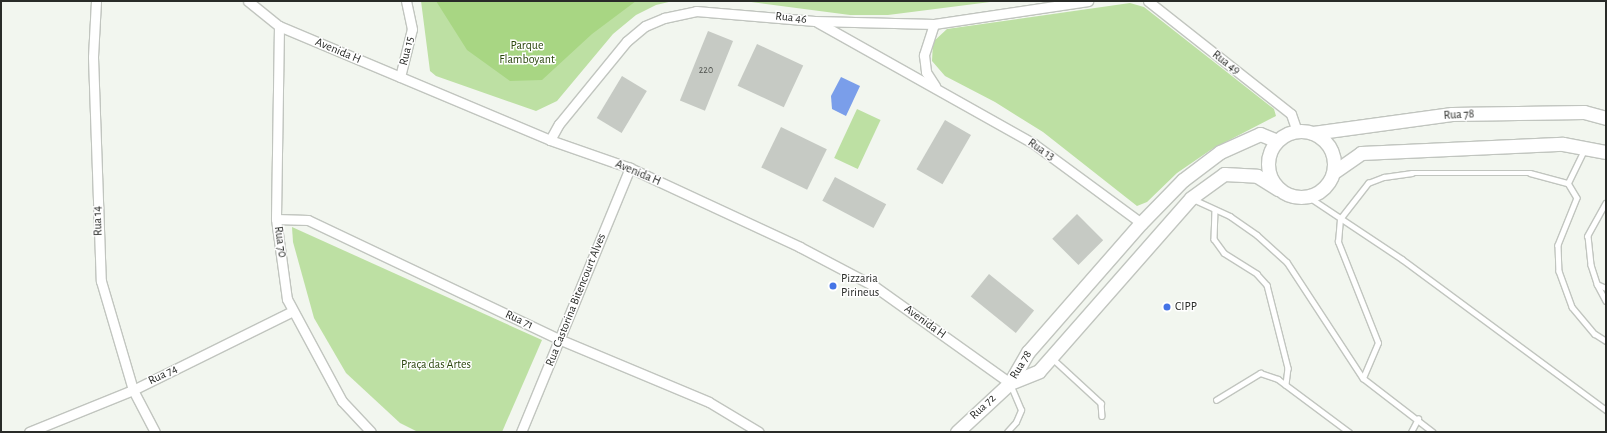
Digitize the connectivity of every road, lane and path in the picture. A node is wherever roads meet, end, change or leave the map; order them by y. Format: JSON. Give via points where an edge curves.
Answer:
{"nodes":[{"id":1,"x":96,"y":1,"type":"edge"},
{"id":2,"x":248,"y":1,"type":"edge"},
{"id":3,"x":406,"y":1,"type":"edge"},
{"id":4,"x":1088,"y":1,"type":"edge"},
{"id":5,"x":1148,"y":1,"type":"edge"},
{"id":6,"x":815,"y":21,"type":"junction"},
{"id":7,"x":934,"y":24,"type":"junction"},
{"id":8,"x":279,"y":26,"type":"junction"},
{"id":9,"x":400,"y":77,"type":"junction"},
{"id":10,"x":936,"y":87,"type":"junction"},
{"id":11,"x":1606,"y":118,"type":"edge"},
{"id":12,"x":1297,"y":131,"type":"junction"},
{"id":13,"x":1313,"y":133,"type":"junction"},
{"id":14,"x":550,"y":140,"type":"junction"},
{"id":15,"x":1277,"y":141,"type":"junction"},
{"id":16,"x":1585,"y":148,"type":"junction"},
{"id":17,"x":1606,"y":152,"type":"edge"},
{"id":18,"x":630,"y":168,"type":"junction"},
{"id":19,"x":1334,"y":172,"type":"junction"},
{"id":20,"x":1568,"y":183,"type":"junction"},
{"id":21,"x":1278,"y":189,"type":"junction"},
{"id":22,"x":1309,"y":197,"type":"junction"},
{"id":23,"x":1191,"y":198,"type":"junction"},
{"id":24,"x":1606,"y":203,"type":"edge"},
{"id":25,"x":1215,"y":210,"type":"junction"},
{"id":26,"x":276,"y":219,"type":"junction"},
{"id":27,"x":1340,"y":219,"type":"junction"},
{"id":28,"x":1141,"y":223,"type":"junction"},
{"id":29,"x":1597,"y":284,"type":"junction"},
{"id":30,"x":1606,"y":288,"type":"edge"},
{"id":31,"x":1606,"y":301,"type":"edge"},
{"id":32,"x":293,"y":311,"type":"junction"},
{"id":33,"x":561,"y":340,"type":"junction"},
{"id":34,"x":1606,"y":341,"type":"edge"},
{"id":35,"x":1052,"y":358,"type":"junction"},
{"id":36,"x":1363,"y":378,"type":"junction"},
{"id":37,"x":1010,"y":383,"type":"junction"},
{"id":38,"x":1286,"y":385,"type":"junction"},
{"id":39,"x":133,"y":390,"type":"junction"},
{"id":40,"x":1216,"y":400,"type":"dead end"},
{"id":41,"x":1606,"y":410,"type":"edge"},
{"id":42,"x":1102,"y":416,"type":"dead end"},
{"id":43,"x":1418,"y":419,"type":"junction"},
{"id":44,"x":29,"y":432,"type":"edge"},
{"id":45,"x":155,"y":432,"type":"edge"},
{"id":46,"x":371,"y":432,"type":"edge"},
{"id":47,"x":521,"y":432,"type":"edge"},
{"id":48,"x":759,"y":432,"type":"edge"},
{"id":49,"x":957,"y":432,"type":"edge"},
{"id":50,"x":1007,"y":432,"type":"edge"},
{"id":51,"x":1349,"y":432,"type":"edge"},
{"id":52,"x":1410,"y":432,"type":"edge"},
{"id":53,"x":1433,"y":432,"type":"edge"}],
"edges":[{"from":1,"to":39,"type":"street","name":"Rua 14","via":[[93,57],[101,281]]},
{"from":2,"to":8,"type":"street","name":"Avenida H"},
{"from":3,"to":9,"type":"street","name":"Rua 15","via":[[412,29]]},
{"from":4,"to":7,"type":"street","name":"Rua 46"},
{"from":5,"to":12,"type":"street","name":"Rua 49","via":[[1291,114]]},
{"from":6,"to":7,"type":"street","name":"Rua 46"},
{"from":6,"to":10,"type":"street","name":"Rua 13"},
{"from":6,"to":14,"type":"street","name":"Rua 46","via":[[696,11],[664,18],[645,26],[627,42],[559,124]]},
{"from":7,"to":10,"type":"street","name":"Rua 13","via":[[924,55],[926,72]]},
{"from":8,"to":9,"type":"street","name":"Avenida H"},
{"from":8,"to":26,"type":"street","name":"Rua 70"},
{"from":9,"to":14,"type":"street","name":"Avenida H"},
{"from":10,"to":28,"type":"street","name":"Rua 13","via":[[1034,144]]},
{"from":11,"to":13,"type":"main road","name":"Rua 78","via":[[1584,112],[1452,114]]},
{"from":12,"to":13,"type":"main road"},
{"from":12,"to":15,"type":"main road"},
{"from":13,"to":19,"type":"main road","via":[[1322,138],[1333,153]]},
{"from":14,"to":18,"type":"street","name":"Avenida H"},
{"from":15,"to":21,"type":"main road","via":[[1268,160],[1268,170]]},
{"from":15,"to":28,"type":"main road","name":"Rua 78","via":[[1260,134],[1220,152],[1183,180]]},
{"from":16,"to":17,"type":"main road"},
{"from":16,"to":19,"type":"main road","via":[[1563,144],[1361,153]]},
{"from":16,"to":20,"type":"lane"},
{"from":18,"to":33,"type":"street","name":"Rua Castorina Bitencourt Alves"},
{"from":18,"to":37,"type":"street","name":"Avenida H","via":[[800,247],[874,286]]},
{"from":19,"to":22,"type":"main road","via":[[1325,188]]},
{"from":20,"to":27,"type":"lane","via":[[1530,173],[1412,173],[1384,177],[1368,183]]},
{"from":20,"to":34,"type":"lane","via":[[1577,198],[1558,245],[1559,271],[1572,307],[1595,334]]},
{"from":21,"to":22,"type":"main road","via":[[1292,196]]},
{"from":21,"to":23,"type":"main road","name":"Rua 78","via":[[1257,176],[1224,174]]},
{"from":22,"to":27,"type":"lane"},
{"from":23,"to":25,"type":"lane"},
{"from":23,"to":35,"type":"main road","name":"Rua 78"},
{"from":24,"to":29,"type":"lane","via":[[1588,236],[1591,265]]},
{"from":25,"to":36,"type":"lane","via":[[1230,216],[1257,235],[1287,262]]},
{"from":25,"to":38,"type":"lane","via":[[1214,238],[1224,253],[1257,274],[1267,285],[1288,368]]},
{"from":26,"to":32,"type":"street","name":"Rua 70","via":[[287,299]]},
{"from":26,"to":33,"type":"street","name":"Rua 71","via":[[308,220]]},
{"from":27,"to":36,"type":"lane","via":[[1338,242],[1378,343]]},
{"from":27,"to":41,"type":"lane","via":[[1402,259]]},
{"from":28,"to":37,"type":"main road","name":"Rua 78","via":[[1028,352]]},
{"from":29,"to":30,"type":"lane"},
{"from":29,"to":31,"type":"lane"},
{"from":32,"to":39,"type":"street","name":"Rua 74"},
{"from":32,"to":46,"type":"street","name":"Rua 70","via":[[342,401]]},
{"from":33,"to":47,"type":"street","name":"Rua Castorina Bitencourt Alves"},
{"from":33,"to":48,"type":"street","name":"Rua 71","via":[[709,402]]},
{"from":35,"to":37,"type":"main road","name":"Rua 78","via":[[1039,371]]},
{"from":35,"to":42,"type":"lane","via":[[1101,403]]},
{"from":36,"to":43,"type":"lane"},
{"from":37,"to":49,"type":"main road","name":"Rua 72"},
{"from":37,"to":50,"type":"lane","via":[[1021,410],[1016,422]]},
{"from":38,"to":40,"type":"lane","via":[[1278,379],[1260,373]]},
{"from":38,"to":51,"type":"lane"},
{"from":39,"to":44,"type":"street","name":"Rua 74"},
{"from":39,"to":45,"type":"street","name":"Rua 14"},
{"from":43,"to":52,"type":"lane"},
{"from":43,"to":53,"type":"lane"}]}
